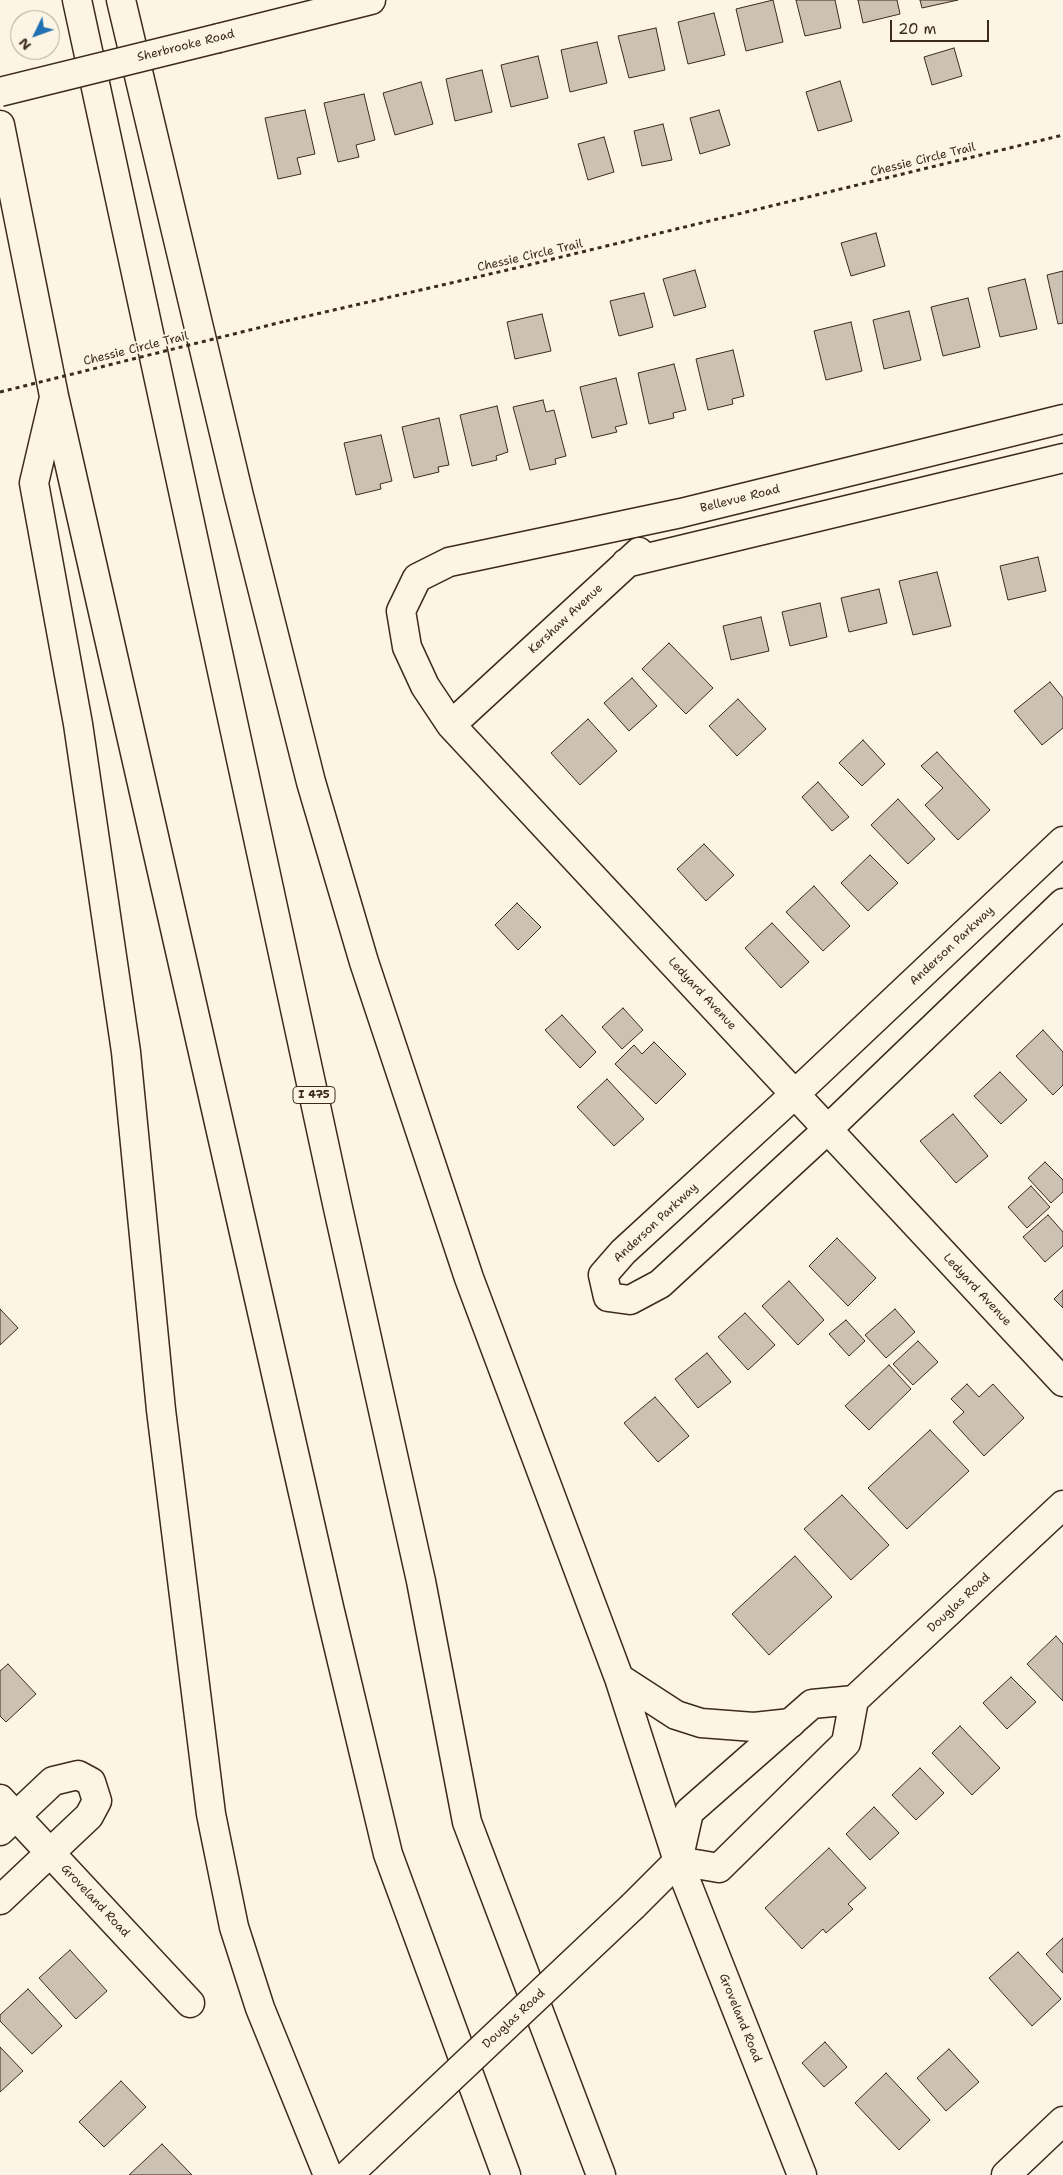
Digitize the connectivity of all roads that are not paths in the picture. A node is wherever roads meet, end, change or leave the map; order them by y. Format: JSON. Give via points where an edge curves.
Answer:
{"nodes":[{"id":1,"x":77,"y":0,"type":"edge"},
{"id":2,"x":121,"y":0,"type":"edge"},
{"id":3,"x":371,"y":0,"type":"edge"},
{"id":4,"x":303,"y":8,"type":"edge"},
{"id":5,"x":0,"y":92,"type":"edge"},
{"id":6,"x":0,"y":125,"type":"edge"},
{"id":7,"x":54,"y":396,"type":"junction"},
{"id":8,"x":1063,"y":418,"type":"edge"},
{"id":9,"x":1063,"y":458,"type":"edge"},
{"id":10,"x":681,"y":513,"type":"junction"},
{"id":11,"x":626,"y":564,"type":"junction"},
{"id":12,"x":417,"y":578,"type":"joint"},
{"id":13,"x":451,"y":725,"type":"junction"},
{"id":14,"x":1063,"y":841,"type":"edge"},
{"id":15,"x":1063,"y":903,"type":"edge"},
{"id":16,"x":795,"y":1094,"type":"junction"},
{"id":17,"x":828,"y":1129,"type":"junction"},
{"id":18,"x":1063,"y":1382,"type":"edge"},
{"id":19,"x":1063,"y":1506,"type":"edge"},
{"id":20,"x":619,"y":1678,"type":"junction"},
{"id":21,"x":854,"y":1700,"type":"junction"},
{"id":22,"x":791,"y":1723,"type":"junction"},
{"id":23,"x":5,"y":1816,"type":"edge"},
{"id":24,"x":50,"y":1853,"type":"junction"},
{"id":25,"x":678,"y":1862,"type":"junction"},
{"id":26,"x":0,"y":1900,"type":"edge"},
{"id":27,"x":190,"y":2003,"type":"dead end"},
{"id":28,"x":1063,"y":2121,"type":"edge"},
{"id":29,"x":357,"y":2166,"type":"edge"},
{"id":30,"x":328,"y":2175,"type":"edge"},
{"id":31,"x":506,"y":2175,"type":"edge"},
{"id":32,"x":601,"y":2175,"type":"edge"},
{"id":33,"x":802,"y":2175,"type":"edge"},
{"id":34,"x":1006,"y":2175,"type":"edge"}],
"edges":[{"from":1,"to":32,"type":"main road","number":"I 475","via":[[421,1581],[467,1822]]},
{"from":2,"to":20,"type":"main road","name":"Groveland Road","via":[[311,782],[364,962],[469,1278]]},
{"from":3,"to":4,"type":"main road","name":"Sherbrooke Road"},
{"from":4,"to":5,"type":"main road","name":"Sherbrooke Road","bridge":true,"via":[[219,38]]},
{"from":6,"to":7,"type":"main road"},
{"from":7,"to":30,"type":"main road","via":[[34,482],[78,724],[126,1052],[161,1410],[211,1814],[234,1927],[260,2008]]},
{"from":7,"to":31,"type":"main road","via":[[388,1854]]},
{"from":8,"to":10,"type":"main road","name":"Bellevue Road"},
{"from":9,"to":11,"type":"main road"},
{"from":10,"to":11,"type":"main road","name":"Kershaw Avenue"},
{"from":10,"to":12,"type":"main road","name":"Bellevue Road","via":[[449,562]]},
{"from":11,"to":13,"type":"main road","name":"Kershaw Avenue"},
{"from":12,"to":13,"type":"main road","name":"Ledyard Avenue","via":[[400,610],[406,647],[425,686]]},
{"from":13,"to":16,"type":"main road","name":"Ledyard Avenue"},
{"from":14,"to":16,"type":"main road","name":"Anderson Parkway"},
{"from":15,"to":17,"type":"main road","name":"Anderson Parkway"},
{"from":16,"to":17,"type":"main road","name":"Ledyard Avenue"},
{"from":16,"to":17,"type":"main road","name":"Anderson Parkway","via":[[624,1252],[603,1275],[608,1297],[630,1300],[660,1284]]},
{"from":17,"to":18,"type":"main road","name":"Ledyard Avenue"},
{"from":19,"to":21,"type":"main road","name":"Douglas Road"},
{"from":20,"to":22,"type":"main road","via":[[676,1715],[701,1723],[754,1727]]},
{"from":20,"to":25,"type":"main road","name":"Groveland Road"},
{"from":21,"to":22,"type":"main road","via":[[812,1704]]},
{"from":21,"to":25,"type":"main road","via":[[846,1743],[719,1868]]},
{"from":22,"to":25,"type":"main road","via":[[689,1812]]},
{"from":23,"to":24,"type":"main road","name":"Groveland Road"},
{"from":23,"to":24,"type":"main road","via":[[53,1781],[78,1775],[91,1782],[96,1802],[89,1816]]},
{"from":24,"to":26,"type":"main road"},
{"from":24,"to":27,"type":"main road","name":"Groveland Road"},
{"from":25,"to":29,"type":"main road","name":"Douglas Road","bridge":true},
{"from":25,"to":33,"type":"main road","name":"Groveland Road"},
{"from":28,"to":34,"type":"main road"}]}
